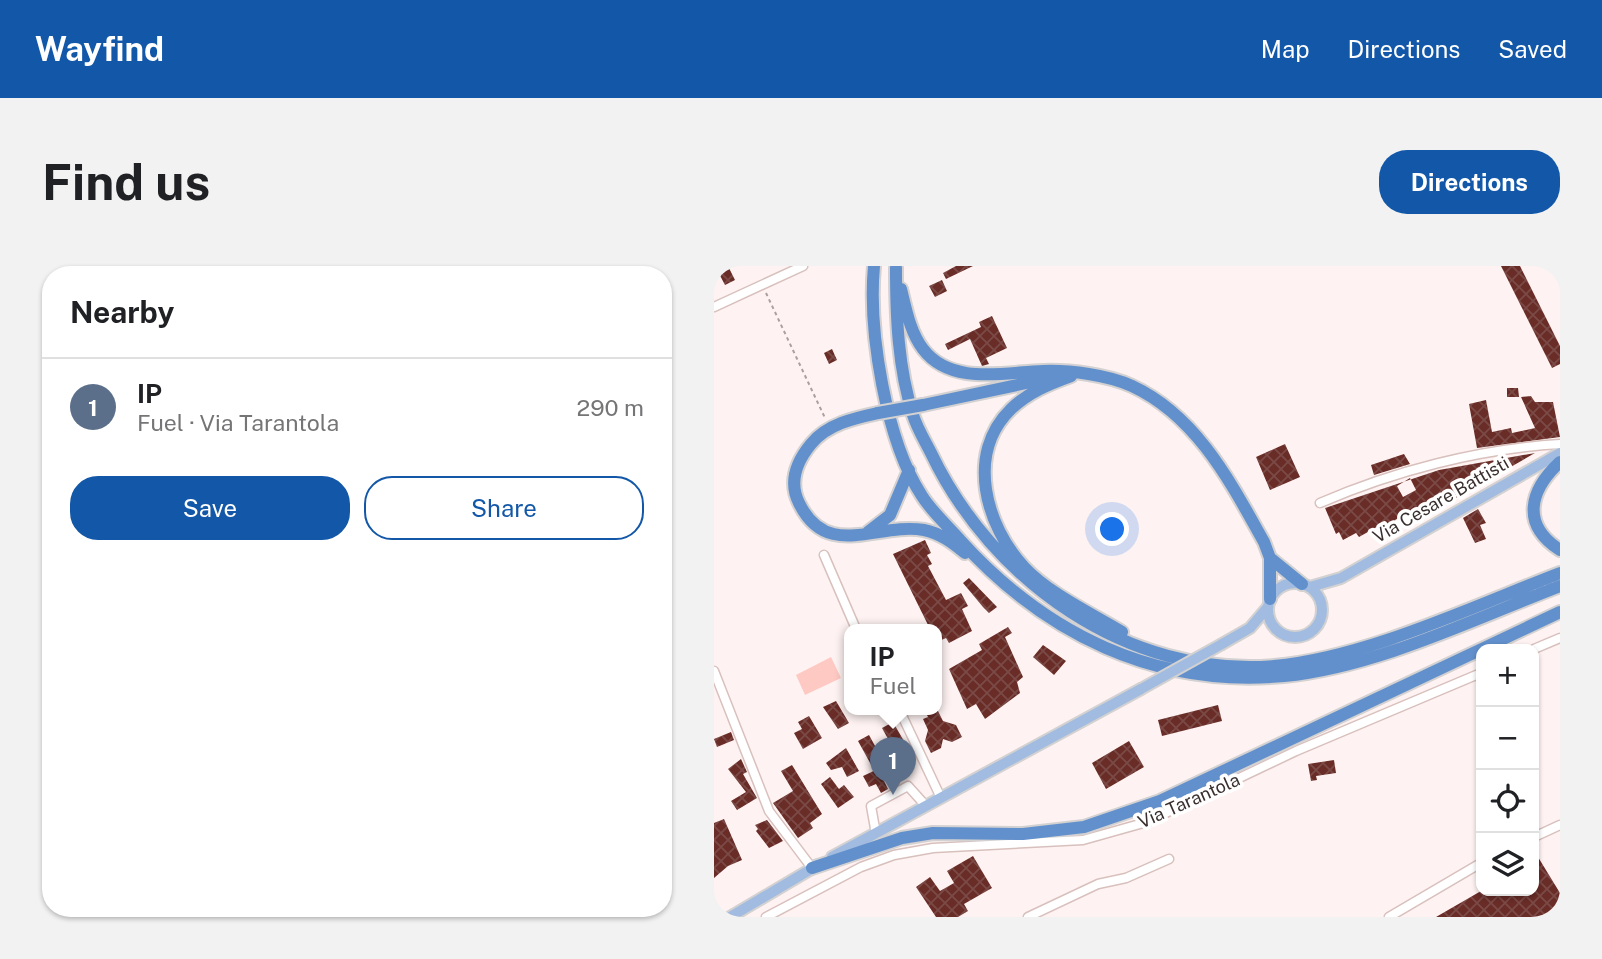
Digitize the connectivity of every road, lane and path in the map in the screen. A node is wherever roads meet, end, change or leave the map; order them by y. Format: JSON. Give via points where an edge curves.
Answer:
{"nodes":[{"id":1,"x":803,"y":266,"type":"edge"},
{"id":2,"x":874,"y":266,"type":"edge"},
{"id":3,"x":762,"y":285,"type":"junction"},
{"id":4,"x":714,"y":307,"type":"edge"},
{"id":5,"x":1075,"y":374,"type":"junction"},
{"id":6,"x":827,"y":422,"type":"dead end"},
{"id":7,"x":1560,"y":444,"type":"edge"},
{"id":8,"x":1560,"y":453,"type":"edge"},
{"id":9,"x":1560,"y":462,"type":"edge"},
{"id":10,"x":909,"y":470,"type":"junction"},
{"id":11,"x":1320,"y":503,"type":"dead end"},
{"id":12,"x":862,"y":535,"type":"junction"},
{"id":13,"x":1560,"y":550,"type":"edge"},
{"id":14,"x":824,"y":555,"type":"dead end"},
{"id":15,"x":1270,"y":558,"type":"junction"},
{"id":16,"x":986,"y":568,"type":"junction"},
{"id":17,"x":1560,"y":573,"type":"edge"},
{"id":18,"x":1341,"y":578,"type":"junction"},
{"id":19,"x":1306,"y":586,"type":"junction"},
{"id":20,"x":1560,"y":586,"type":"edge"},
{"id":21,"x":1268,"y":603,"type":"junction"},
{"id":22,"x":1321,"y":604,"type":"junction"},
{"id":23,"x":1560,"y":612,"type":"edge"},
{"id":24,"x":854,"y":624,"type":"edge"},
{"id":25,"x":1250,"y":628,"type":"junction"},
{"id":26,"x":1274,"y":629,"type":"junction"},
{"id":27,"x":1560,"y":638,"type":"edge"},
{"id":28,"x":1539,"y":647,"type":"edge"},
{"id":29,"x":1153,"y":650,"type":"junction"},
{"id":30,"x":714,"y":671,"type":"edge"},
{"id":31,"x":1476,"y":675,"type":"edge"},
{"id":32,"x":903,"y":715,"type":"edge"},
{"id":33,"x":941,"y":798,"type":"junction"},
{"id":34,"x":926,"y":806,"type":"junction"},
{"id":35,"x":1560,"y":825,"type":"edge"},
{"id":36,"x":876,"y":834,"type":"junction"},
{"id":37,"x":1539,"y":835,"type":"edge"},
{"id":38,"x":1169,"y":859,"type":"dead end"},
{"id":39,"x":1476,"y":866,"type":"edge"},
{"id":40,"x":812,"y":868,"type":"junction"},
{"id":41,"x":732,"y":916,"type":"edge"},
{"id":42,"x":766,"y":917,"type":"edge"},
{"id":43,"x":1028,"y":917,"type":"edge"},
{"id":44,"x":1388,"y":917,"type":"edge"}],
"edges":[{"from":1,"to":3,"type":"street"},
{"from":2,"to":10,"type":"highway","via":[[881,374],[889,418]]},
{"from":3,"to":4,"type":"street"},
{"from":3,"to":6,"type":"path"},
{"from":5,"to":12,"type":"highway","bridge":true,"via":[[878,413],[828,429],[801,456],[793,475],[796,498],[816,526],[833,535]]},
{"from":5,"to":15,"type":"highway","via":[[1132,385],[1180,419],[1228,481]]},
{"from":5,"to":29,"type":"highway","via":[[1034,392],[1010,410],[992,437],[985,465],[988,505],[997,532],[1026,569]]},
{"from":5,"to":29,"type":"highway","via":[[978,375],[938,361],[923,349],[908,317],[897,268],[900,355],[913,416],[957,501],[985,540],[1031,584],[1073,615]]},
{"from":7,"to":11,"type":"street","via":[[1534,445],[1413,470]]},
{"from":8,"to":18,"type":"main road","name":"Via Cesare Battisti"},
{"from":9,"to":13,"type":"highway","via":[[1536,490],[1532,506],[1541,533]]},
{"from":10,"to":12,"type":"highway","via":[[890,515]]},
{"from":10,"to":16,"type":"highway","via":[[922,497]]},
{"from":12,"to":16,"type":"highway","via":[[897,530],[937,533]]},
{"from":14,"to":24,"type":"street"},
{"from":15,"to":19,"type":"highway"},
{"from":15,"to":21,"type":"highway"},
{"from":16,"to":20,"type":"highway","via":[[1024,601],[1092,643],[1143,663],[1209,675],[1281,676],[1320,671]]},
{"from":17,"to":29,"type":"highway","via":[[1334,656],[1241,666]]},
{"from":18,"to":19,"type":"main road","name":"Via Cesare Battisti"},
{"from":18,"to":22,"type":"main road","name":"Via Cesare Battisti"},
{"from":19,"to":21,"type":"main road","via":[[1283,586]]},
{"from":19,"to":22,"type":"main road"},
{"from":21,"to":25,"type":"main road"},
{"from":21,"to":26,"type":"main road","via":[[1268,619]]},
{"from":22,"to":26,"type":"main road","via":[[1320,622],[1308,635],[1290,638]]},
{"from":23,"to":40,"type":"highway","via":[[1160,801],[1084,827],[902,838]]},
{"from":25,"to":26,"type":"main road"},
{"from":25,"to":33,"type":"main road","bridge":true},
{"from":27,"to":28,"type":"street"},
{"from":30,"to":40,"type":"street","via":[[769,811]]},
{"from":31,"to":42,"type":"street","name":"Via Tarantola","via":[[1297,751],[1147,822],[1083,840],[933,848],[894,855],[860,867]]},
{"from":32,"to":33,"type":"street"},
{"from":33,"to":34,"type":"main road"},
{"from":34,"to":36,"type":"main road"},
{"from":34,"to":36,"type":"street","via":[[908,786],[871,806]]},
{"from":35,"to":37,"type":"street"},
{"from":36,"to":40,"type":"main road"},
{"from":38,"to":43,"type":"street","via":[[1126,878],[1098,884]]},
{"from":39,"to":44,"type":"street"},
{"from":40,"to":41,"type":"main road"}]}
